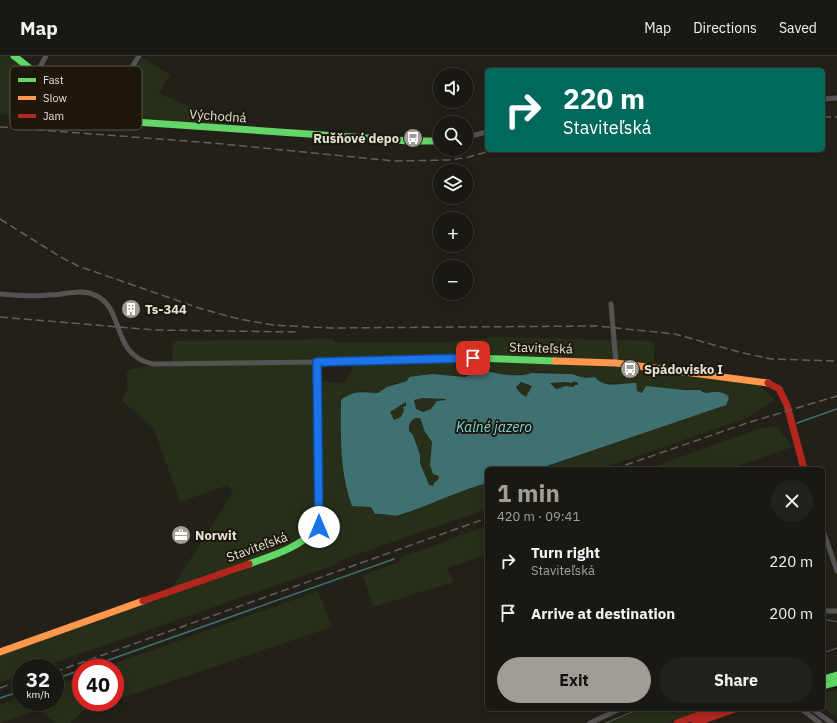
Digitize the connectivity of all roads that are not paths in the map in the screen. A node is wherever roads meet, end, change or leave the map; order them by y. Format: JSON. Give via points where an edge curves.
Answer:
{"nodes":[{"id":1,"x":14,"y":56,"type":"edge"},
{"id":2,"x":46,"y":56,"type":"edge"},
{"id":3,"x":139,"y":56,"type":"edge"},
{"id":4,"x":28,"y":66,"type":"edge"},
{"id":5,"x":40,"y":66,"type":"edge"},
{"id":6,"x":133,"y":66,"type":"edge"},
{"id":7,"x":825,"y":98,"type":"edge"},
{"id":8,"x":837,"y":98,"type":"edge"},
{"id":9,"x":142,"y":122,"type":"edge"},
{"id":10,"x":485,"y":132,"type":"edge"},
{"id":11,"x":473,"y":135,"type":"edge"},
{"id":12,"x":433,"y":141,"type":"edge"},
{"id":13,"x":0,"y":294,"type":"edge"},
{"id":14,"x":611,"y":304,"type":"dead end"},
{"id":15,"x":317,"y":362,"type":"junction"},
{"id":16,"x":616,"y":363,"type":"junction"},
{"id":17,"x":803,"y":467,"type":"edge"},
{"id":18,"x":825,"y":536,"type":"edge"},
{"id":19,"x":837,"y":571,"type":"edge"},
{"id":20,"x":825,"y":611,"type":"edge"},
{"id":21,"x":837,"y":611,"type":"edge"},
{"id":22,"x":0,"y":652,"type":"edge"},
{"id":23,"x":837,"y":675,"type":"edge"},
{"id":24,"x":825,"y":678,"type":"edge"},
{"id":25,"x":837,"y":682,"type":"edge"},
{"id":26,"x":825,"y":685,"type":"edge"},
{"id":27,"x":616,"y":711,"type":"edge"},
{"id":28,"x":710,"y":711,"type":"edge"},
{"id":29,"x":729,"y":711,"type":"edge"},
{"id":30,"x":804,"y":711,"type":"edge"},
{"id":31,"x":815,"y":711,"type":"edge"},
{"id":32,"x":590,"y":723,"type":"edge"},
{"id":33,"x":677,"y":723,"type":"edge"},
{"id":34,"x":695,"y":723,"type":"edge"},
{"id":35,"x":820,"y":723,"type":"edge"},
{"id":36,"x":832,"y":723,"type":"edge"}],
"edges":[{"from":1,"to":4,"type":"street","name":"Východná"},
{"from":2,"to":5,"type":"street"},
{"from":3,"to":6,"type":"street"},
{"from":7,"to":8,"type":"street"},
{"from":9,"to":12,"type":"street","name":"Východná"},
{"from":10,"to":11,"type":"street"},
{"from":13,"to":15,"type":"street","via":[[94,294],[108,304],[121,338],[130,352],[144,362],[153,364]]},
{"from":14,"to":16,"type":"street"},
{"from":15,"to":16,"type":"street","name":"Staviteľská","via":[[473,358]]},
{"from":15,"to":22,"type":"street","name":"Staviteľská","via":[[319,527],[307,539],[291,549]]},
{"from":16,"to":17,"type":"street","name":"Staviteľská","via":[[762,381],[778,388],[789,413]]},
{"from":18,"to":19,"type":"street"},
{"from":20,"to":21,"type":"street"},
{"from":23,"to":24,"type":"street"},
{"from":25,"to":26,"type":"street"},
{"from":27,"to":32,"type":"street"},
{"from":28,"to":33,"type":"street"},
{"from":29,"to":34,"type":"street"},
{"from":30,"to":35,"type":"street"},
{"from":31,"to":36,"type":"street"}]}
